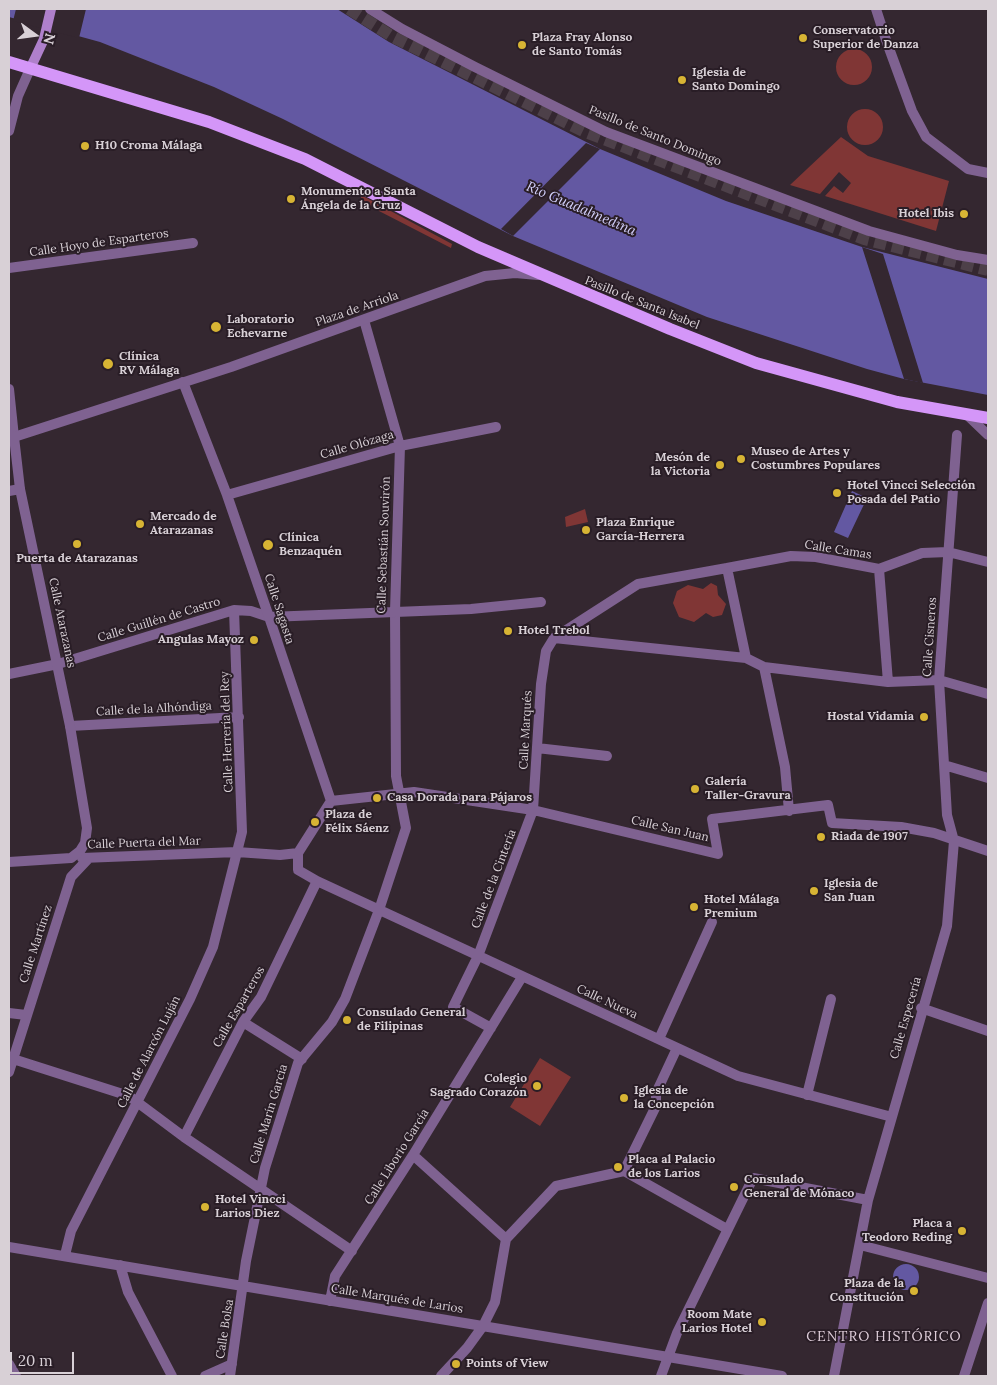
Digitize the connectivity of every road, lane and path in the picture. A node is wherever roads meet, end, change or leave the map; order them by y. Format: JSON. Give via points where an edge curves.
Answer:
{"nodes":[{"id":1,"x":51,"y":9,"type":"edge"},
{"id":2,"x":370,"y":9,"type":"edge"},
{"id":3,"x":876,"y":9,"type":"edge"},
{"id":4,"x":9,"y":62,"type":"edge"},
{"id":5,"x":30,"y":69,"type":"junction"},
{"id":6,"x":9,"y":131,"type":"edge"},
{"id":7,"x":988,"y":173,"type":"edge"},
{"id":8,"x":193,"y":243,"type":"dead end"},
{"id":9,"x":988,"y":260,"type":"edge"},
{"id":10,"x":9,"y":268,"type":"edge"},
{"id":11,"x":539,"y":275,"type":"junction"},
{"id":12,"x":364,"y":320,"type":"junction"},
{"id":13,"x":183,"y":382,"type":"junction"},
{"id":14,"x":9,"y":389,"type":"edge"},
{"id":15,"x":966,"y":414,"type":"junction"},
{"id":16,"x":988,"y":418,"type":"edge"},
{"id":17,"x":496,"y":427,"type":"dead end"},
{"id":18,"x":957,"y":435,"type":"dead end"},
{"id":19,"x":988,"y":435,"type":"edge"},
{"id":20,"x":14,"y":437,"type":"junction"},
{"id":21,"x":400,"y":446,"type":"junction"},
{"id":22,"x":20,"y":489,"type":"junction"},
{"id":23,"x":9,"y":491,"type":"edge"},
{"id":24,"x":227,"y":495,"type":"junction"},
{"id":25,"x":948,"y":552,"type":"junction"},
{"id":26,"x":988,"y":562,"type":"edge"},
{"id":27,"x":728,"y":568,"type":"junction"},
{"id":28,"x":879,"y":569,"type":"junction"},
{"id":29,"x":541,"y":602,"type":"dead end"},
{"id":30,"x":234,"y":610,"type":"junction"},
{"id":31,"x":394,"y":611,"type":"junction"},
{"id":32,"x":269,"y":616,"type":"junction"},
{"id":33,"x":554,"y":638,"type":"junction"},
{"id":34,"x":746,"y":658,"type":"junction"},
{"id":35,"x":58,"y":664,"type":"junction"},
{"id":36,"x":768,"y":667,"type":"junction"},
{"id":37,"x":9,"y":674,"type":"edge"},
{"id":38,"x":939,"y":680,"type":"junction"},
{"id":39,"x":888,"y":682,"type":"junction"},
{"id":40,"x":988,"y":694,"type":"edge"},
{"id":41,"x":239,"y":717,"type":"junction"},
{"id":42,"x":70,"y":726,"type":"junction"},
{"id":43,"x":537,"y":748,"type":"junction"},
{"id":44,"x":607,"y":756,"type":"dead end"},
{"id":45,"x":944,"y":765,"type":"junction"},
{"id":46,"x":988,"y":778,"type":"edge"},
{"id":47,"x":400,"y":793,"type":"junction"},
{"id":48,"x":331,"y":801,"type":"junction"},
{"id":49,"x":533,"y":810,"type":"junction"},
{"id":50,"x":789,"y":811,"type":"junction"},
{"id":51,"x":406,"y":828,"type":"joint"},
{"id":52,"x":954,"y":841,"type":"junction"},
{"id":53,"x":988,"y":851,"type":"edge"},
{"id":54,"x":237,"y":852,"type":"junction"},
{"id":55,"x":298,"y":853,"type":"junction"},
{"id":56,"x":71,"y":858,"type":"junction"},
{"id":57,"x":88,"y":858,"type":"junction"},
{"id":58,"x":9,"y":862,"type":"edge"},
{"id":59,"x":318,"y":884,"type":"junction"},
{"id":60,"x":379,"y":910,"type":"junction"},
{"id":61,"x":712,"y":922,"type":"dead end"},
{"id":62,"x":478,"y":956,"type":"junction"},
{"id":63,"x":522,"y":977,"type":"junction"},
{"id":64,"x":831,"y":999,"type":"dead end"},
{"id":65,"x":921,"y":1008,"type":"junction"},
{"id":66,"x":9,"y":1013,"type":"edge"},
{"id":67,"x":26,"y":1015,"type":"junction"},
{"id":68,"x":243,"y":1022,"type":"junction"},
{"id":69,"x":491,"y":1028,"type":"junction"},
{"id":70,"x":988,"y":1031,"type":"edge"},
{"id":71,"x":659,"y":1039,"type":"junction"},
{"id":72,"x":677,"y":1048,"type":"junction"},
{"id":73,"x":13,"y":1059,"type":"junction"},
{"id":74,"x":302,"y":1059,"type":"junction"},
{"id":75,"x":9,"y":1072,"type":"edge"},
{"id":76,"x":807,"y":1095,"type":"junction"},
{"id":77,"x":138,"y":1102,"type":"junction"},
{"id":78,"x":892,"y":1116,"type":"junction"},
{"id":79,"x":184,"y":1137,"type":"junction"},
{"id":80,"x":414,"y":1155,"type":"junction"},
{"id":81,"x":624,"y":1171,"type":"junction"},
{"id":82,"x":261,"y":1188,"type":"junction"},
{"id":83,"x":868,"y":1200,"type":"junction"},
{"id":84,"x":727,"y":1229,"type":"junction"},
{"id":85,"x":506,"y":1239,"type":"junction"},
{"id":86,"x":860,"y":1245,"type":"junction"},
{"id":87,"x":9,"y":1247,"type":"edge"},
{"id":88,"x":352,"y":1251,"type":"junction"},
{"id":89,"x":64,"y":1255,"type":"junction"},
{"id":90,"x":120,"y":1265,"type":"junction"},
{"id":91,"x":988,"y":1278,"type":"edge"},
{"id":92,"x":244,"y":1286,"type":"junction"},
{"id":93,"x":330,"y":1301,"type":"junction"},
{"id":94,"x":988,"y":1303,"type":"edge"},
{"id":95,"x":483,"y":1326,"type":"junction"},
{"id":96,"x":666,"y":1358,"type":"junction"},
{"id":97,"x":9,"y":1364,"type":"edge"},
{"id":98,"x":232,"y":1364,"type":"junction"},
{"id":99,"x":446,"y":1374,"type":"edge"},
{"id":100,"x":16,"y":1376,"type":"edge"},
{"id":101,"x":172,"y":1376,"type":"edge"},
{"id":102,"x":205,"y":1376,"type":"edge"},
{"id":103,"x":230,"y":1376,"type":"edge"},
{"id":104,"x":661,"y":1376,"type":"edge"},
{"id":105,"x":782,"y":1376,"type":"edge"},
{"id":106,"x":834,"y":1376,"type":"edge"},
{"id":107,"x":964,"y":1376,"type":"edge"}],
"edges":[{"from":1,"to":5,"type":"main road","via":[[44,39]]},
{"from":2,"to":9,"type":"street","name":"Pasillo de Santo Domingo","via":[[467,63],[606,132],[869,231]]},
{"from":3,"to":7,"type":"street","via":[[912,110],[926,137],[968,169]]},
{"from":4,"to":5,"type":"main road","name":"Pasillo de Santa Isabel"},
{"from":5,"to":6,"type":"street","via":[[18,96]]},
{"from":5,"to":11,"type":"main road","name":"Pasillo de Santa Isabel","via":[[210,122],[305,159]]},
{"from":8,"to":10,"type":"street","name":"Calle Hoyo de Esparteros"},
{"from":11,"to":12,"type":"street","name":"Plaza de Arriola","via":[[485,276]]},
{"from":11,"to":15,"type":"main road","name":"Pasillo de Santa Isabel","via":[[756,363],[897,402]]},
{"from":12,"to":13,"type":"street","name":"Plaza de Arriola"},
{"from":12,"to":21,"type":"street","name":"Calle Sebastián Souvirón"},
{"from":13,"to":20,"type":"street","name":"Plaza de Arriola"},
{"from":13,"to":24,"type":"street","name":"Calle Sagasta"},
{"from":14,"to":20,"type":"street","name":"Calle Atarazanas"},
{"from":15,"to":16,"type":"main road","name":"Pasillo de Santa Isabel"},
{"from":15,"to":19,"type":"street"},
{"from":17,"to":21,"type":"street","name":"Calle Olózaga"},
{"from":18,"to":25,"type":"street","name":"Calle Cisneros"},
{"from":20,"to":22,"type":"street","name":"Calle Atarazanas"},
{"from":21,"to":24,"type":"street","name":"Calle Olózaga"},
{"from":21,"to":31,"type":"street","name":"Calle Sebastián Souvirón"},
{"from":22,"to":23,"type":"street"},
{"from":22,"to":35,"type":"street","name":"Calle Atarazanas"},
{"from":24,"to":32,"type":"street","name":"Calle Sagasta"},
{"from":25,"to":26,"type":"street","name":"Calle Camas"},
{"from":25,"to":28,"type":"street","name":"Calle Camas","via":[[922,553]]},
{"from":25,"to":38,"type":"street","name":"Calle Cisneros"},
{"from":27,"to":28,"type":"street","name":"Calle Camas","via":[[791,556],[816,557]]},
{"from":27,"to":33,"type":"street","name":"Calle Camas","via":[[638,584]]},
{"from":27,"to":34,"type":"street"},
{"from":28,"to":39,"type":"street"},
{"from":29,"to":31,"type":"street","name":"Calle Guillén de Castro","via":[[471,609]]},
{"from":30,"to":32,"type":"street","name":"Calle Guillén de Castro"},
{"from":30,"to":35,"type":"street","name":"Calle Guillén de Castro"},
{"from":30,"to":41,"type":"street","name":"Calle Herrería del Rey"},
{"from":31,"to":32,"type":"street","name":"Calle Guillén de Castro"},
{"from":31,"to":47,"type":"street","name":"Calle Sebastián Souvirón","via":[[396,776]]},
{"from":32,"to":48,"type":"street","name":"Calle Sagasta"},
{"from":33,"to":34,"type":"street"},
{"from":33,"to":43,"type":"street","name":"Calle Marqués","via":[[546,651]]},
{"from":34,"to":36,"type":"street"},
{"from":35,"to":37,"type":"street","name":"Calle Guillén de Castro"},
{"from":35,"to":42,"type":"street","name":"Calle Atarazanas"},
{"from":36,"to":39,"type":"street"},
{"from":36,"to":50,"type":"street","via":[[766,678],[785,767]]},
{"from":38,"to":39,"type":"street"},
{"from":38,"to":40,"type":"street"},
{"from":38,"to":45,"type":"street","name":"Calle Cisneros"},
{"from":41,"to":42,"type":"street","name":"Calle de la Alhóndiga"},
{"from":41,"to":54,"type":"street","name":"Calle Herrería del Rey","via":[[242,827]]},
{"from":42,"to":56,"type":"street","name":"Calle Atarazanas","via":[[87,828],[85,842]]},
{"from":43,"to":44,"type":"street"},
{"from":43,"to":49,"type":"street","name":"Calle Marqués"},
{"from":45,"to":46,"type":"street"},
{"from":45,"to":52,"type":"street","name":"Calle Cisneros","via":[[947,815]]},
{"from":47,"to":48,"type":"street","name":"Calle San Juan"},
{"from":47,"to":49,"type":"street","name":"Calle San Juan","via":[[414,792]]},
{"from":47,"to":51,"type":"street","name":"Calle Sebastián Souvirón"},
{"from":48,"to":55,"type":"street"},
{"from":49,"to":50,"type":"street","name":"Calle San Juan","via":[[718,854],[712,819]]},
{"from":49,"to":62,"type":"street","name":"Calle de la Cintería"},
{"from":50,"to":52,"type":"street","name":"Calle San Juan","via":[[828,805],[832,823],[901,827],[934,833]]},
{"from":51,"to":60,"type":"street","name":"Calle Marín García"},
{"from":52,"to":53,"type":"street"},
{"from":52,"to":65,"type":"street","name":"Calle Especería","via":[[947,926]]},
{"from":54,"to":55,"type":"street","name":"Calle Puerta del Mar"},
{"from":54,"to":57,"type":"street","name":"Calle Puerta del Mar"},
{"from":54,"to":77,"type":"street","name":"Calle de Alarcón Luján","via":[[205,969]]},
{"from":55,"to":59,"type":"street","name":"Calle Nueva","via":[[298,870]]},
{"from":56,"to":57,"type":"street","name":"Calle Puerta del Mar"},
{"from":56,"to":58,"type":"street","name":"Calle Puerta del Mar"},
{"from":57,"to":67,"type":"street","name":"Calle Martínez","via":[[71,877]]},
{"from":59,"to":60,"type":"street","name":"Calle Nueva"},
{"from":59,"to":68,"type":"street","name":"Calle Esparteros","via":[[261,997]]},
{"from":60,"to":62,"type":"street","name":"Calle Nueva"},
{"from":60,"to":74,"type":"street","name":"Calle Marín García","via":[[341,1007]]},
{"from":61,"to":71,"type":"street"},
{"from":62,"to":63,"type":"street","name":"Calle Nueva"},
{"from":62,"to":69,"type":"street","name":"Calle de la Cintería","via":[[453,1007]]},
{"from":63,"to":69,"type":"street","name":"Calle Liborio García"},
{"from":63,"to":71,"type":"street","name":"Calle Nueva"},
{"from":64,"to":76,"type":"street"},
{"from":65,"to":70,"type":"street"},
{"from":65,"to":78,"type":"street","name":"Calle Especería"},
{"from":66,"to":67,"type":"street"},
{"from":67,"to":73,"type":"street","name":"Calle Martínez"},
{"from":68,"to":74,"type":"street"},
{"from":68,"to":79,"type":"street","name":"Calle Esparteros"},
{"from":69,"to":80,"type":"street","name":"Calle Liborio García"},
{"from":71,"to":72,"type":"street","name":"Calle Nueva"},
{"from":72,"to":76,"type":"street","name":"Calle Nueva","via":[[738,1076]]},
{"from":72,"to":81,"type":"street","via":[[656,1092],[656,1106]]},
{"from":73,"to":75,"type":"street","name":"Calle Martínez"},
{"from":73,"to":77,"type":"street","via":[[129,1096]]},
{"from":74,"to":82,"type":"street","name":"Calle Marín García","via":[[298,1063]]},
{"from":76,"to":78,"type":"street","name":"Calle Nueva"},
{"from":77,"to":79,"type":"street"},
{"from":77,"to":89,"type":"street","name":"Calle de Alarcón Luján","via":[[71,1232]]},
{"from":78,"to":83,"type":"street","name":"Calle Especería"},
{"from":79,"to":82,"type":"street"},
{"from":80,"to":85,"type":"street"},
{"from":80,"to":88,"type":"street","name":"Calle Liborio García"},
{"from":81,"to":84,"type":"street"},
{"from":81,"to":85,"type":"street","via":[[556,1186]]},
{"from":82,"to":88,"type":"street"},
{"from":82,"to":92,"type":"street","name":"Calle Marín García"},
{"from":83,"to":84,"type":"street","via":[[753,1178]]},
{"from":83,"to":86,"type":"street","name":"Calle Especería"},
{"from":84,"to":96,"type":"street"},
{"from":85,"to":95,"type":"street","via":[[496,1302]]},
{"from":86,"to":91,"type":"street"},
{"from":86,"to":106,"type":"street","name":"Calle Especería"},
{"from":87,"to":89,"type":"street","name":"Calle Marqués de Larios"},
{"from":88,"to":93,"type":"street","name":"Calle Liborio García","via":[[335,1276]]},
{"from":89,"to":90,"type":"street","name":"Calle Marqués de Larios"},
{"from":90,"to":92,"type":"street","name":"Calle Marqués de Larios"},
{"from":90,"to":101,"type":"street","via":[[128,1292]]},
{"from":92,"to":93,"type":"street","name":"Calle Marqués de Larios"},
{"from":92,"to":98,"type":"street","name":"Calle Bolsa"},
{"from":93,"to":95,"type":"street","name":"Calle Marqués de Larios"},
{"from":94,"to":107,"type":"street"},
{"from":95,"to":96,"type":"street","name":"Calle Marqués de Larios"},
{"from":95,"to":99,"type":"street"},
{"from":96,"to":104,"type":"street"},
{"from":96,"to":105,"type":"street","name":"Calle Marqués de Larios"},
{"from":97,"to":100,"type":"street"},
{"from":98,"to":102,"type":"street"},
{"from":98,"to":103,"type":"street","name":"Calle Bolsa"}]}
